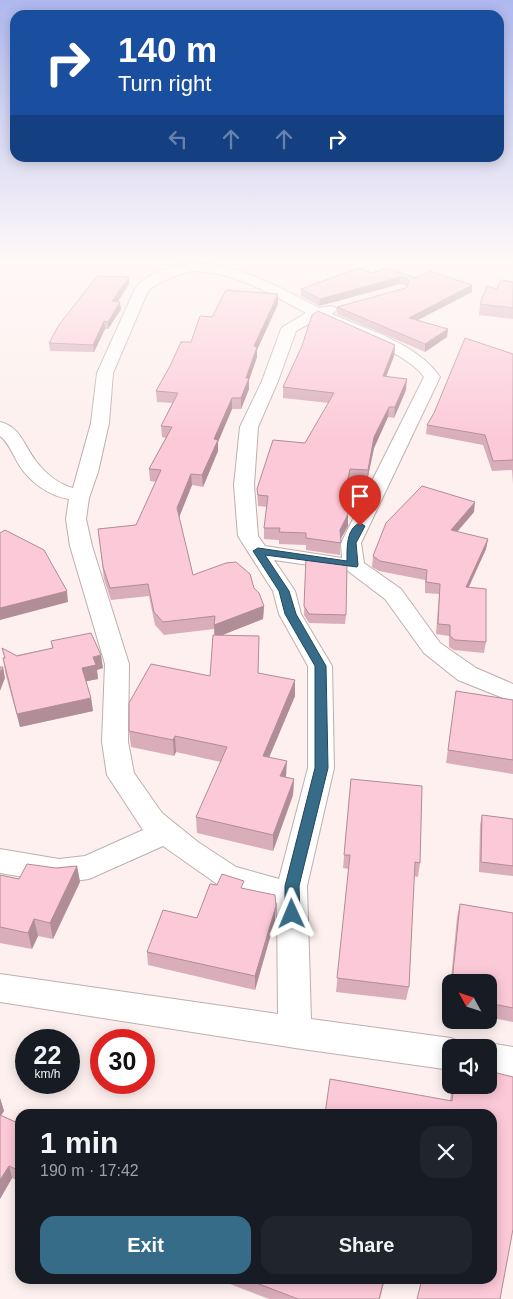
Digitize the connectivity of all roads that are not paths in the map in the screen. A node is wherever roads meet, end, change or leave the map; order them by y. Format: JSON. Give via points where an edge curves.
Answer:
{"nodes":[{"id":1,"x":129,"y":320,"type":"edge"},
{"id":2,"x":306,"y":320,"type":"edge"},
{"id":3,"x":333,"y":320,"type":"edge"},
{"id":4,"x":0,"y":427,"type":"edge"},
{"id":5,"x":80,"y":495,"type":"junction"},
{"id":6,"x":258,"y":551,"type":"junction"},
{"id":7,"x":353,"y":565,"type":"junction"},
{"id":8,"x":513,"y":694,"type":"edge"},
{"id":9,"x":165,"y":832,"type":"junction"},
{"id":10,"x":0,"y":861,"type":"edge"},
{"id":11,"x":292,"y":894,"type":"junction"},
{"id":12,"x":0,"y":988,"type":"edge"},
{"id":13,"x":295,"y":1033,"type":"junction"},
{"id":14,"x":442,"y":1053,"type":"edge"},
{"id":15,"x":497,"y":1060,"type":"edge"},
{"id":16,"x":513,"y":1063,"type":"edge"}],
"edges":[{"from":1,"to":5,"type":"street","via":[[105,373],[100,423]]},
{"from":2,"to":6,"type":"street","via":[[289,329],[249,427],[244,485],[248,536]]},
{"from":3,"to":7,"type":"street","via":[[404,352],[426,368],[432,377],[351,543]]},
{"from":4,"to":5,"type":"street","via":[[12,437],[28,464],[50,486]]},
{"from":5,"to":9,"type":"street","via":[[76,519],[81,546],[117,664],[115,742],[121,775],[152,821]]},
{"from":6,"to":7,"type":"street"},
{"from":6,"to":11,"type":"street","via":[[284,591],[290,614],[320,666],[321,768]]},
{"from":7,"to":8,"type":"street","via":[[393,594],[432,648],[467,674]]},
{"from":9,"to":10,"type":"street","via":[[89,867],[59,871]]},
{"from":9,"to":11,"type":"street","via":[[227,876]]},
{"from":11,"to":13,"type":"street"},
{"from":12,"to":13,"type":"street"},
{"from":13,"to":14,"type":"street"},
{"from":15,"to":16,"type":"street"}]}
